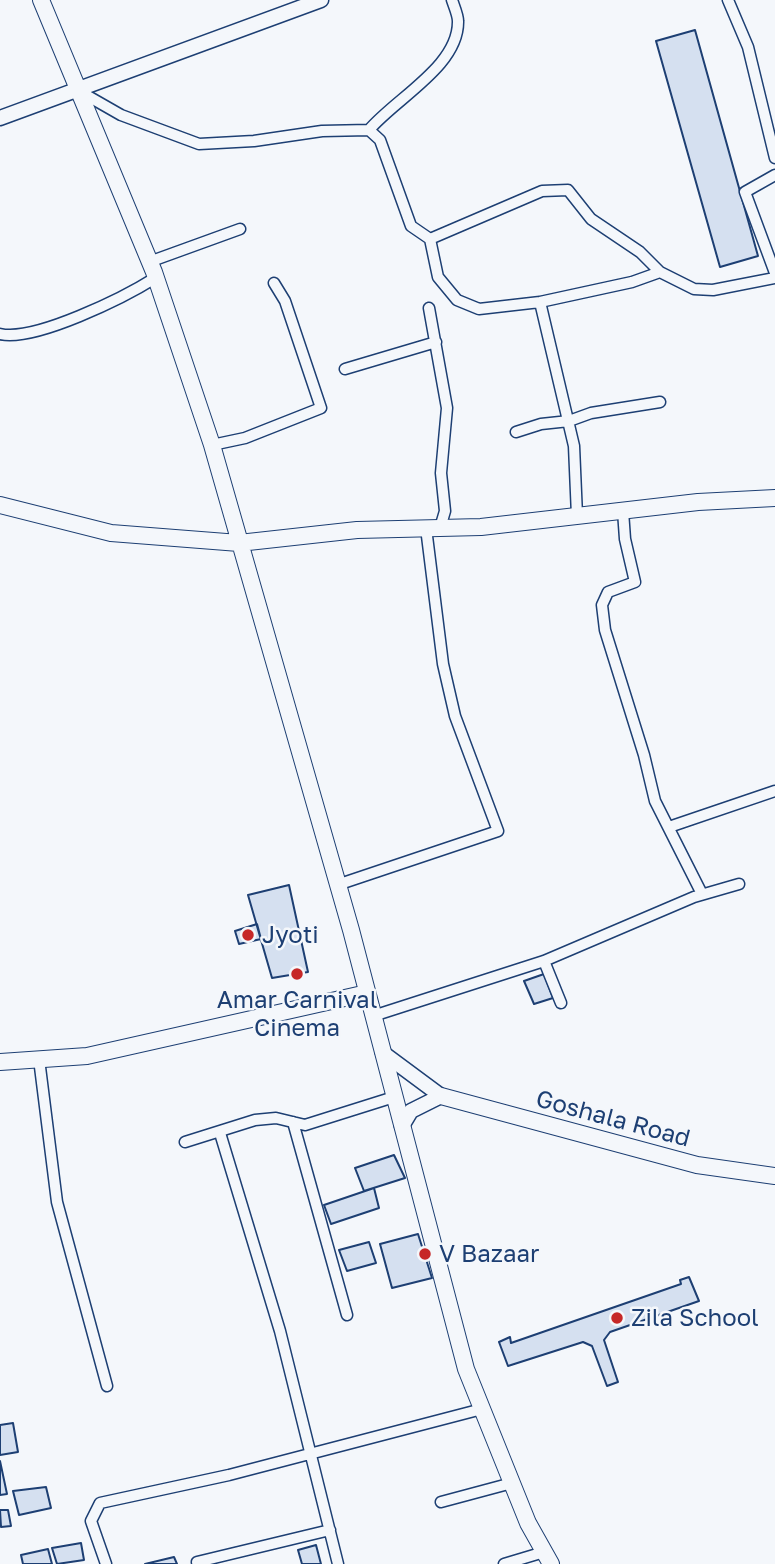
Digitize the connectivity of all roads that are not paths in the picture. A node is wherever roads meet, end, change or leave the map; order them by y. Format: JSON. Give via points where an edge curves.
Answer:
{"nodes":[{"id":1,"x":41,"y":0,"type":"edge"},
{"id":2,"x":321,"y":0,"type":"edge"},
{"id":3,"x":452,"y":0,"type":"edge"},
{"id":4,"x":728,"y":0,"type":"edge"},
{"id":5,"x":79,"y":90,"type":"junction"},
{"id":6,"x":0,"y":118,"type":"edge"},
{"id":7,"x":369,"y":130,"type":"junction"},
{"id":8,"x":775,"y":158,"type":"edge"},
{"id":9,"x":775,"y":175,"type":"edge"},
{"id":10,"x":240,"y":229,"type":"dead end"},
{"id":11,"x":430,"y":239,"type":"junction"},
{"id":12,"x":149,"y":262,"type":"junction"},
{"id":13,"x":660,"y":272,"type":"junction"},
{"id":14,"x":775,"y":273,"type":"edge"},
{"id":15,"x":155,"y":278,"type":"junction"},
{"id":16,"x":775,"y":278,"type":"edge"},
{"id":17,"x":274,"y":283,"type":"dead end"},
{"id":18,"x":540,"y":302,"type":"junction"},
{"id":19,"x":429,"y":308,"type":"dead end"},
{"id":20,"x":3,"y":337,"type":"edge"},
{"id":21,"x":436,"y":342,"type":"junction"},
{"id":22,"x":345,"y":369,"type":"dead end"},
{"id":23,"x":660,"y":402,"type":"dead end"},
{"id":24,"x":569,"y":421,"type":"junction"},
{"id":25,"x":516,"y":432,"type":"dead end"},
{"id":26,"x":212,"y":445,"type":"junction"},
{"id":27,"x":775,"y":498,"type":"edge"},
{"id":28,"x":0,"y":505,"type":"edge"},
{"id":29,"x":622,"y":511,"type":"junction"},
{"id":30,"x":577,"y":516,"type":"junction"},
{"id":31,"x":433,"y":528,"type":"junction"},
{"id":32,"x":239,"y":543,"type":"junction"},
{"id":33,"x":775,"y":791,"type":"edge"},
{"id":34,"x":669,"y":827,"type":"junction"},
{"id":35,"x":739,"y":884,"type":"dead end"},
{"id":36,"x":337,"y":885,"type":"junction"},
{"id":37,"x":702,"y":894,"type":"junction"},
{"id":38,"x":544,"y":961,"type":"junction"},
{"id":39,"x":367,"y":993,"type":"junction"},
{"id":40,"x":561,"y":1003,"type":"dead end"},
{"id":41,"x":373,"y":1016,"type":"junction"},
{"id":42,"x":383,"y":1053,"type":"junction"},
{"id":43,"x":39,"y":1059,"type":"junction"},
{"id":44,"x":0,"y":1062,"type":"edge"},
{"id":45,"x":440,"y":1096,"type":"junction"},
{"id":46,"x":394,"y":1097,"type":"junction"},
{"id":47,"x":293,"y":1122,"type":"junction"},
{"id":48,"x":402,"y":1126,"type":"junction"},
{"id":49,"x":220,"y":1133,"type":"junction"},
{"id":50,"x":185,"y":1142,"type":"dead end"},
{"id":51,"x":775,"y":1176,"type":"edge"},
{"id":52,"x":347,"y":1315,"type":"dead end"},
{"id":53,"x":107,"y":1386,"type":"dead end"},
{"id":54,"x":482,"y":1409,"type":"junction"},
{"id":55,"x":309,"y":1455,"type":"junction"},
{"id":56,"x":512,"y":1483,"type":"junction"},
{"id":57,"x":441,"y":1502,"type":"dead end"},
{"id":58,"x":330,"y":1530,"type":"junction"},
{"id":59,"x":547,"y":1558,"type":"edge"},
{"id":60,"x":233,"y":1560,"type":"edge"},
{"id":61,"x":197,"y":1562,"type":"dead end"},
{"id":62,"x":106,"y":1564,"type":"edge"},
{"id":63,"x":338,"y":1564,"type":"edge"},
{"id":64,"x":505,"y":1564,"type":"edge"}],
"edges":[{"from":1,"to":5,"type":"main road"},
{"from":2,"to":5,"type":"street"},
{"from":3,"to":7,"type":"street","via":[[458,21],[452,52]]},
{"from":4,"to":8,"type":"street","via":[[748,47]]},
{"from":5,"to":6,"type":"street"},
{"from":5,"to":7,"type":"street","via":[[121,115],[199,144]]},
{"from":5,"to":12,"type":"main road"},
{"from":7,"to":11,"type":"street","via":[[380,140],[411,226]]},
{"from":9,"to":14,"type":"street","via":[[744,192]]},
{"from":10,"to":12,"type":"street"},
{"from":11,"to":13,"type":"street","via":[[542,191],[568,190],[591,219],[640,252]]},
{"from":11,"to":18,"type":"street","via":[[438,277],[457,300],[479,309]]},
{"from":12,"to":15,"type":"main road"},
{"from":13,"to":16,"type":"street","via":[[694,289],[713,290]]},
{"from":13,"to":18,"type":"street"},
{"from":15,"to":20,"type":"street","via":[[127,296],[65,321]]},
{"from":15,"to":26,"type":"main road"},
{"from":17,"to":26,"type":"street","via":[[285,302],[321,408],[255,435]]},
{"from":18,"to":24,"type":"street"},
{"from":19,"to":21,"type":"street"},
{"from":21,"to":22,"type":"street"},
{"from":21,"to":31,"type":"street","via":[[447,408],[442,473],[445,511]]},
{"from":23,"to":24,"type":"street"},
{"from":24,"to":25,"type":"street"},
{"from":24,"to":30,"type":"street"},
{"from":26,"to":32,"type":"main road"},
{"from":27,"to":29,"type":"main road"},
{"from":28,"to":32,"type":"main road","via":[[111,533]]},
{"from":29,"to":30,"type":"main road"},
{"from":29,"to":34,"type":"street","via":[[635,582],[608,592],[602,605],[605,630],[655,801]]},
{"from":30,"to":31,"type":"main road"},
{"from":31,"to":32,"type":"main road","via":[[357,530]]},
{"from":31,"to":36,"type":"street","via":[[432,590],[452,703],[498,831]]},
{"from":32,"to":36,"type":"main road"},
{"from":33,"to":34,"type":"street"},
{"from":34,"to":37,"type":"street"},
{"from":35,"to":37,"type":"street"},
{"from":36,"to":39,"type":"main road"},
{"from":37,"to":38,"type":"street"},
{"from":38,"to":40,"type":"street"},
{"from":38,"to":41,"type":"street"},
{"from":39,"to":41,"type":"main road"},
{"from":39,"to":43,"type":"main road","via":[[87,1056]]},
{"from":41,"to":42,"type":"main road"},
{"from":42,"to":45,"type":"street"},
{"from":42,"to":46,"type":"main road"},
{"from":43,"to":44,"type":"main road"},
{"from":43,"to":53,"type":"street","via":[[57,1202]]},
{"from":45,"to":48,"type":"street","via":[[411,1111]]},
{"from":45,"to":51,"type":"main road","name":"Goshala Road","via":[[697,1165]]},
{"from":46,"to":47,"type":"street","via":[[305,1125]]},
{"from":46,"to":48,"type":"main road"},
{"from":47,"to":49,"type":"street","via":[[255,1120]]},
{"from":47,"to":52,"type":"street"},
{"from":48,"to":54,"type":"main road","via":[[466,1369]]},
{"from":49,"to":50,"type":"street"},
{"from":49,"to":55,"type":"street","via":[[283,1341]]},
{"from":54,"to":55,"type":"street"},
{"from":54,"to":56,"type":"main road"},
{"from":55,"to":58,"type":"street"},
{"from":55,"to":62,"type":"street","via":[[100,1503],[91,1521]]},
{"from":56,"to":57,"type":"street"},
{"from":56,"to":59,"type":"main road"},
{"from":58,"to":60,"type":"street"},
{"from":58,"to":63,"type":"street"},
{"from":59,"to":64,"type":"street"},
{"from":60,"to":61,"type":"street"}]}
